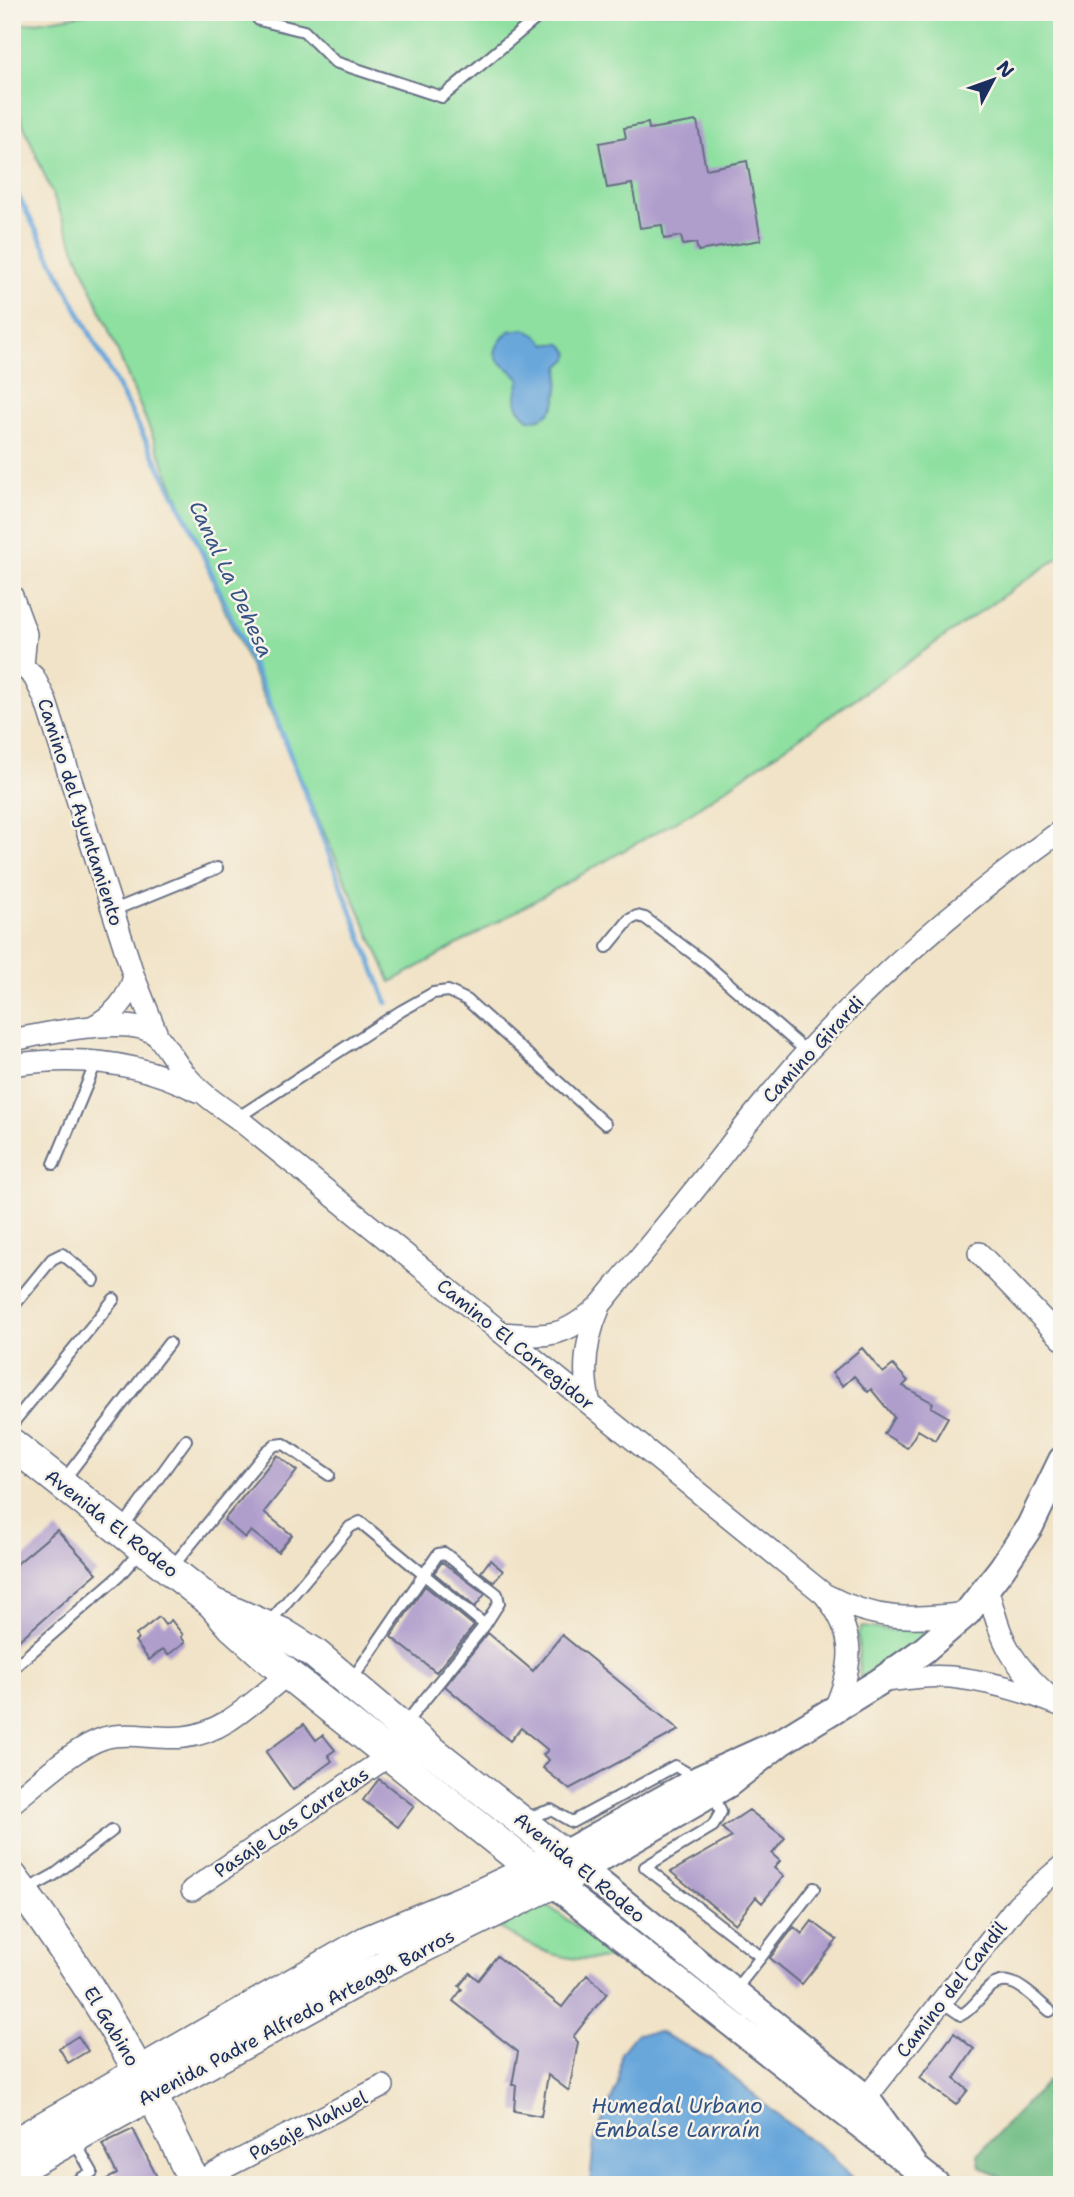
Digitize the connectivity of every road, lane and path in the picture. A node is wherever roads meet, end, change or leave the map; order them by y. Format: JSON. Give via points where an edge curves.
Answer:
{"nodes":[{"id":1,"x":544,"y":12,"type":"edge"},
{"id":2,"x":258,"y":15,"type":"edge"},
{"id":3,"x":12,"y":596,"type":"edge"},
{"id":4,"x":18,"y":660,"type":"edge"},
{"id":5,"x":1062,"y":830,"type":"edge"},
{"id":6,"x":217,"y":868,"type":"dead end"},
{"id":7,"x":114,"y":910,"type":"junction"},
{"id":8,"x":607,"y":947,"type":"dead end"},
{"id":9,"x":134,"y":977,"type":"junction"},
{"id":10,"x":89,"y":1028,"type":"junction"},
{"id":11,"x":158,"y":1037,"type":"junction"},
{"id":12,"x":12,"y":1040,"type":"edge"},
{"id":13,"x":807,"y":1052,"type":"junction"},
{"id":14,"x":97,"y":1060,"type":"junction"},
{"id":15,"x":12,"y":1065,"type":"edge"},
{"id":16,"x":206,"y":1096,"type":"junction"},
{"id":17,"x":237,"y":1118,"type":"junction"},
{"id":18,"x":605,"y":1124,"type":"dead end"},
{"id":19,"x":54,"y":1164,"type":"dead end"},
{"id":20,"x":979,"y":1253,"type":"dead end"},
{"id":21,"x":94,"y":1280,"type":"dead end"},
{"id":22,"x":114,"y":1299,"type":"dead end"},
{"id":23,"x":601,"y":1304,"type":"junction"},
{"id":24,"x":12,"y":1308,"type":"edge"},
{"id":25,"x":502,"y":1333,"type":"junction"},
{"id":26,"x":1062,"y":1339,"type":"edge"},
{"id":27,"x":169,"y":1343,"type":"dead end"},
{"id":28,"x":590,"y":1404,"type":"junction"},
{"id":29,"x":12,"y":1424,"type":"edge"},
{"id":30,"x":186,"y":1440,"type":"dead end"},
{"id":31,"x":12,"y":1444,"type":"edge"},
{"id":32,"x":1062,"y":1460,"type":"edge"},
{"id":33,"x":329,"y":1475,"type":"dead end"},
{"id":34,"x":61,"y":1483,"type":"junction"},
{"id":35,"x":132,"y":1538,"type":"junction"},
{"id":36,"x":171,"y":1569,"type":"junction"},
{"id":37,"x":423,"y":1574,"type":"junction"},
{"id":38,"x":987,"y":1587,"type":"junction"},
{"id":39,"x":824,"y":1594,"type":"junction"},
{"id":40,"x":212,"y":1602,"type":"junction"},
{"id":41,"x":967,"y":1613,"type":"junction"},
{"id":42,"x":876,"y":1615,"type":"junction"},
{"id":43,"x":485,"y":1625,"type":"junction"},
{"id":44,"x":267,"y":1626,"type":"junction"},
{"id":45,"x":849,"y":1641,"type":"junction"},
{"id":46,"x":1010,"y":1654,"type":"junction"},
{"id":47,"x":12,"y":1669,"type":"edge"},
{"id":48,"x":288,"y":1674,"type":"junction"},
{"id":49,"x":977,"y":1681,"type":"junction"},
{"id":50,"x":350,"y":1682,"type":"junction"},
{"id":51,"x":880,"y":1682,"type":"junction"},
{"id":52,"x":1060,"y":1705,"type":"edge"},
{"id":53,"x":834,"y":1710,"type":"junction"},
{"id":54,"x":402,"y":1727,"type":"junction"},
{"id":55,"x":390,"y":1755,"type":"junction"},
{"id":56,"x":706,"y":1786,"type":"junction"},
{"id":57,"x":12,"y":1803,"type":"edge"},
{"id":58,"x":620,"y":1809,"type":"junction"},
{"id":59,"x":520,"y":1820,"type":"junction"},
{"id":60,"x":112,"y":1831,"type":"dead end"},
{"id":61,"x":573,"y":1861,"type":"junction"},
{"id":62,"x":1062,"y":1866,"type":"edge"},
{"id":63,"x":544,"y":1877,"type":"junction"},
{"id":64,"x":814,"y":1888,"type":"dead end"},
{"id":65,"x":16,"y":1889,"type":"edge"},
{"id":66,"x":192,"y":1890,"type":"dead end"},
{"id":67,"x":761,"y":1957,"type":"junction"},
{"id":68,"x":733,"y":1991,"type":"junction"},
{"id":69,"x":942,"y":2002,"type":"junction"},
{"id":70,"x":1050,"y":2011,"type":"dead end"},
{"id":71,"x":146,"y":2082,"type":"junction"},
{"id":72,"x":383,"y":2086,"type":"dead end"},
{"id":73,"x":866,"y":2098,"type":"junction"},
{"id":74,"x":859,"y":2125,"type":"junction"},
{"id":75,"x":73,"y":2138,"type":"junction"},
{"id":76,"x":12,"y":2145,"type":"edge"},
{"id":77,"x":12,"y":2172,"type":"edge"},
{"id":78,"x":920,"y":2180,"type":"edge"},
{"id":79,"x":195,"y":2184,"type":"edge"},
{"id":80,"x":19,"y":2185,"type":"edge"},
{"id":81,"x":70,"y":2185,"type":"edge"}],
"edges":[{"from":1,"to":2,"type":"lane","via":[[442,97],[335,62],[304,31]]},
{"from":3,"to":4,"type":"street","via":[[26,634]]},
{"from":4,"to":7,"type":"street","name":"Camino del Ayuntamiento","via":[[45,699]]},
{"from":5,"to":13,"type":"street","name":"Camino Girardi","via":[[931,933]]},
{"from":6,"to":7,"type":"lane"},
{"from":7,"to":9,"type":"street","name":"Camino del Ayuntamiento"},
{"from":8,"to":13,"type":"lane","via":[[629,920],[645,918],[704,962]]},
{"from":9,"to":10,"type":"street","via":[[120,1006]]},
{"from":9,"to":11,"type":"street","name":"Camino del Ayuntamiento"},
{"from":10,"to":11,"type":"street","via":[[121,1024]]},
{"from":10,"to":12,"type":"street"},
{"from":11,"to":16,"type":"street","name":"Camino El Corregidor"},
{"from":13,"to":23,"type":"street","name":"Camino Girardi"},
{"from":14,"to":15,"type":"street","name":"Camino El Corregidor"},
{"from":14,"to":16,"type":"street","name":"Camino El Corregidor","via":[[158,1075]]},
{"from":14,"to":19,"type":"lane"},
{"from":16,"to":17,"type":"street","name":"Camino El Corregidor"},
{"from":17,"to":18,"type":"lane","via":[[401,1011],[433,993],[448,991],[467,1000]]},
{"from":17,"to":25,"type":"street","name":"Camino El Corregidor"},
{"from":20,"to":26,"type":"street"},
{"from":21,"to":24,"type":"lane","via":[[58,1255]]},
{"from":22,"to":29,"type":"lane"},
{"from":23,"to":25,"type":"street","name":"Camino Girardi","via":[[563,1332]]},
{"from":23,"to":28,"type":"street","name":"Camino Girardi","via":[[587,1346],[585,1377]]},
{"from":25,"to":28,"type":"street","name":"Camino El Corregidor"},
{"from":27,"to":34,"type":"lane"},
{"from":28,"to":39,"type":"street","name":"Camino El Corregidor"},
{"from":30,"to":35,"type":"lane"},
{"from":31,"to":34,"type":"main road","name":"Avenida El Rodeo"},
{"from":32,"to":38,"type":"street","via":[[1030,1526]]},
{"from":33,"to":36,"type":"lane","via":[[284,1444],[275,1446]]},
{"from":34,"to":35,"type":"main road","name":"Avenida El Rodeo"},
{"from":35,"to":36,"type":"main road","name":"Avenida El Rodeo"},
{"from":35,"to":47,"type":"lane","via":[[119,1576]]},
{"from":36,"to":40,"type":"main road","name":"Avenida El Rodeo"},
{"from":37,"to":43,"type":"lane"},
{"from":37,"to":43,"type":"lane","via":[[438,1554],[444,1553],[497,1594],[499,1603]]},
{"from":37,"to":44,"type":"lane","via":[[360,1522],[355,1523]]},
{"from":37,"to":50,"type":"lane"},
{"from":38,"to":41,"type":"street"},
{"from":38,"to":46,"type":"street"},
{"from":39,"to":42,"type":"street","name":"Camino El Corregidor"},
{"from":39,"to":45,"type":"street","name":"Camino El Corregidor","via":[[840,1616]]},
{"from":40,"to":44,"type":"main road","name":"Avenida El Rodeo"},
{"from":40,"to":48,"type":"main road","name":"Avenida El Rodeo"},
{"from":41,"to":42,"type":"street","name":"Camino El Corregidor","via":[[925,1619]]},
{"from":41,"to":51,"type":"street"},
{"from":42,"to":45,"type":"street","via":[[854,1624]]},
{"from":43,"to":54,"type":"lane"},
{"from":44,"to":50,"type":"main road","name":"Avenida El Rodeo","via":[[305,1647]]},
{"from":45,"to":53,"type":"street","name":"Camino El Corregidor","via":[[847,1675]]},
{"from":46,"to":49,"type":"street","via":[[1000,1674]]},
{"from":46,"to":52,"type":"street","via":[[1028,1678]]},
{"from":48,"to":55,"type":"main road","name":"Avenida El Rodeo"},
{"from":48,"to":57,"type":"street","via":[[205,1733],[174,1738],[115,1736],[95,1742]]},
{"from":49,"to":51,"type":"street","via":[[922,1677]]},
{"from":49,"to":52,"type":"street"},
{"from":50,"to":54,"type":"main road","name":"Avenida El Rodeo"},
{"from":51,"to":53,"type":"street"},
{"from":53,"to":56,"type":"street","via":[[781,1742],[743,1774]]},
{"from":54,"to":59,"type":"main road","name":"Avenida El Rodeo"},
{"from":55,"to":63,"type":"main road","name":"Avenida El Rodeo"},
{"from":55,"to":66,"type":"street","name":"Pasaje Las Carretas"},
{"from":56,"to":58,"type":"street"},
{"from":56,"to":61,"type":"street"},
{"from":56,"to":67,"type":"lane","via":[[721,1812],[713,1826],[645,1867]]},
{"from":58,"to":59,"type":"lane","via":[[572,1822],[551,1810]]},
{"from":58,"to":61,"type":"street"},
{"from":59,"to":61,"type":"main road","name":"Avenida El Rodeo"},
{"from":60,"to":65,"type":"lane","via":[[54,1875]]},
{"from":61,"to":63,"type":"main road","name":"Avenida Padre Alfredo Arteaga Barros"},
{"from":61,"to":68,"type":"street","name":"Avenida El Rodeo"},
{"from":62,"to":69,"type":"street","name":"Camino del Candil","via":[[1018,1904]]},
{"from":63,"to":71,"type":"main road","name":"Avenida Padre Alfredo Arteaga Barros","via":[[367,1941]]},
{"from":63,"to":74,"type":"street","name":"Avenida El Rodeo"},
{"from":64,"to":67,"type":"lane"},
{"from":65,"to":71,"type":"main road","name":"El Gabino","via":[[86,1983]]},
{"from":67,"to":68,"type":"lane"},
{"from":68,"to":73,"type":"street","name":"Avenida El Rodeo"},
{"from":69,"to":70,"type":"lane","via":[[961,2015],[994,1982],[1005,1980],[1017,1984]]},
{"from":69,"to":73,"type":"street","name":"Camino del Candil"},
{"from":71,"to":75,"type":"main road","name":"Avenida Padre Alfredo Arteaga Barros"},
{"from":71,"to":76,"type":"main road","name":"Avenida Padre Alfredo Arteaga Barros"},
{"from":71,"to":79,"type":"main road","name":"El Gabino"},
{"from":72,"to":79,"type":"street","name":"Pasaje Nahuel"},
{"from":73,"to":74,"type":"street","name":"Camino del Candil"},
{"from":73,"to":78,"type":"street","name":"Avenida El Rodeo"},
{"from":74,"to":78,"type":"street","name":"Avenida El Rodeo"},
{"from":75,"to":77,"type":"main road","name":"Avenida Padre Alfredo Arteaga Barros"},
{"from":75,"to":81,"type":"lane","via":[[92,2172]]},
{"from":77,"to":80,"type":"lane"}]}
